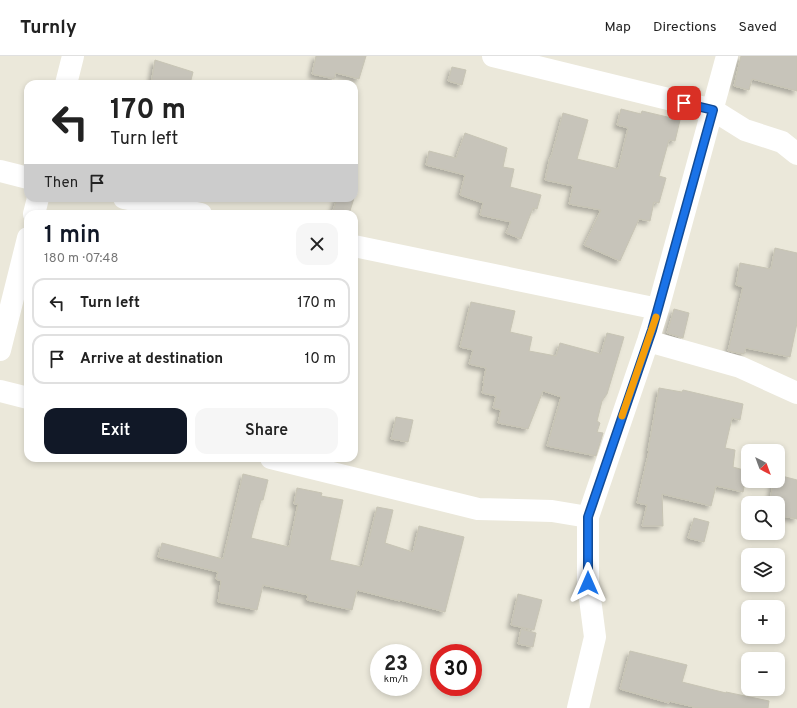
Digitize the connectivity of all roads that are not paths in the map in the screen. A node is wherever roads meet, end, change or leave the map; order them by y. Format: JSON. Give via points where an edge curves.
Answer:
{"nodes":[{"id":1,"x":73,"y":56,"type":"edge"},
{"id":2,"x":493,"y":56,"type":"edge"},
{"id":3,"x":727,"y":56,"type":"edge"},
{"id":4,"x":67,"y":80,"type":"edge"},
{"id":5,"x":713,"y":110,"type":"junction"},
{"id":6,"x":797,"y":154,"type":"edge"},
{"id":7,"x":0,"y":171,"type":"edge"},
{"id":8,"x":24,"y":177,"type":"edge"},
{"id":9,"x":143,"y":202,"type":"edge"},
{"id":10,"x":182,"y":210,"type":"edge"},
{"id":11,"x":358,"y":247,"type":"edge"},
{"id":12,"x":24,"y":254,"type":"edge"},
{"id":13,"x":658,"y":309,"type":"junction"},
{"id":14,"x":648,"y":341,"type":"junction"},
{"id":15,"x":0,"y":350,"type":"edge"},
{"id":16,"x":0,"y":391,"type":"edge"},
{"id":17,"x":797,"y":393,"type":"edge"},
{"id":18,"x":24,"y":397,"type":"edge"},
{"id":19,"x":287,"y":462,"type":"edge"},
{"id":20,"x":588,"y":517,"type":"junction"},
{"id":21,"x":578,"y":708,"type":"edge"}],
"edges":[{"from":1,"to":4,"type":"street"},
{"from":2,"to":5,"type":"street"},
{"from":3,"to":5,"type":"street"},
{"from":5,"to":6,"type":"street","via":[[745,130],[782,142]]},
{"from":5,"to":13,"type":"street"},
{"from":7,"to":8,"type":"street"},
{"from":9,"to":10,"type":"street"},
{"from":11,"to":13,"type":"street"},
{"from":12,"to":15,"type":"street"},
{"from":13,"to":14,"type":"street"},
{"from":14,"to":17,"type":"street","via":[[740,367]]},
{"from":14,"to":20,"type":"street"},
{"from":16,"to":18,"type":"street"},
{"from":19,"to":20,"type":"street","via":[[478,509],[552,511]]},
{"from":20,"to":21,"type":"street","via":[[588,583],[594,637]]}]}
